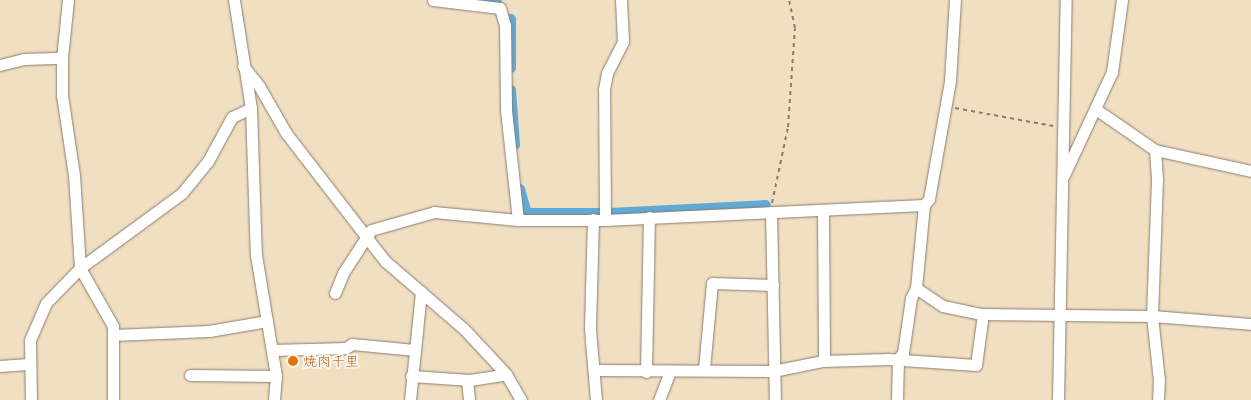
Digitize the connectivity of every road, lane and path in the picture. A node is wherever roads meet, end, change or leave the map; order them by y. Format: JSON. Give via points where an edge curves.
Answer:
{"nodes":[{"id":1,"x":68,"y":0,"type":"edge"},
{"id":2,"x":234,"y":0,"type":"edge"},
{"id":3,"x":433,"y":0,"type":"edge"},
{"id":4,"x":621,"y":0,"type":"edge"},
{"id":5,"x":789,"y":0,"type":"edge"},
{"id":6,"x":955,"y":0,"type":"edge"},
{"id":7,"x":1066,"y":0,"type":"edge"},
{"id":8,"x":1122,"y":0,"type":"edge"},
{"id":9,"x":500,"y":4,"type":"edge"},
{"id":10,"x":62,"y":58,"type":"junction"},
{"id":11,"x":0,"y":65,"type":"edge"},
{"id":12,"x":243,"y":66,"type":"junction"},
{"id":13,"x":945,"y":105,"type":"junction"},
{"id":14,"x":251,"y":108,"type":"junction"},
{"id":15,"x":1097,"y":110,"type":"junction"},
{"id":16,"x":1064,"y":127,"type":"junction"},
{"id":17,"x":1155,"y":150,"type":"junction"},
{"id":18,"x":1251,"y":171,"type":"edge"},
{"id":19,"x":1064,"y":176,"type":"junction"},
{"id":20,"x":927,"y":202,"type":"junction"},
{"id":21,"x":824,"y":210,"type":"junction"},
{"id":22,"x":771,"y":212,"type":"junction"},
{"id":23,"x":649,"y":217,"type":"junction"},
{"id":24,"x":593,"y":219,"type":"junction"},
{"id":25,"x":518,"y":220,"type":"junction"},
{"id":26,"x":605,"y":220,"type":"junction"},
{"id":27,"x":367,"y":235,"type":"junction"},
{"id":28,"x":80,"y":268,"type":"junction"},
{"id":29,"x":773,"y":285,"type":"junction"},
{"id":30,"x":916,"y":288,"type":"junction"},
{"id":31,"x":422,"y":292,"type":"junction"},
{"id":32,"x":335,"y":293,"type":"dead end"},
{"id":33,"x":983,"y":314,"type":"junction"},
{"id":34,"x":1061,"y":315,"type":"junction"},
{"id":35,"x":1152,"y":316,"type":"junction"},
{"id":36,"x":267,"y":321,"type":"junction"},
{"id":37,"x":1251,"y":324,"type":"edge"},
{"id":38,"x":112,"y":335,"type":"junction"},
{"id":39,"x":272,"y":350,"type":"junction"},
{"id":40,"x":414,"y":350,"type":"junction"},
{"id":41,"x":898,"y":359,"type":"junction"},
{"id":42,"x":824,"y":361,"type":"junction"},
{"id":43,"x":28,"y":364,"type":"junction"},
{"id":44,"x":0,"y":366,"type":"edge"},
{"id":45,"x":704,"y":369,"type":"junction"},
{"id":46,"x":595,"y":370,"type":"junction"},
{"id":47,"x":773,"y":371,"type":"junction"},
{"id":48,"x":646,"y":372,"type":"junction"},
{"id":49,"x":670,"y":372,"type":"junction"},
{"id":50,"x":506,"y":374,"type":"junction"},
{"id":51,"x":190,"y":375,"type":"dead end"},
{"id":52,"x":276,"y":376,"type":"junction"},
{"id":53,"x":411,"y":376,"type":"junction"},
{"id":54,"x":468,"y":380,"type":"junction"},
{"id":55,"x":31,"y":400,"type":"edge"},
{"id":56,"x":113,"y":400,"type":"edge"},
{"id":57,"x":274,"y":400,"type":"edge"},
{"id":58,"x":410,"y":400,"type":"edge"},
{"id":59,"x":469,"y":400,"type":"edge"},
{"id":60,"x":521,"y":400,"type":"edge"},
{"id":61,"x":596,"y":400,"type":"edge"},
{"id":62,"x":659,"y":400,"type":"edge"},
{"id":63,"x":775,"y":400,"type":"edge"},
{"id":64,"x":897,"y":400,"type":"edge"},
{"id":65,"x":1058,"y":400,"type":"edge"},
{"id":66,"x":1158,"y":400,"type":"edge"}],
"edges":[{"from":1,"to":10,"type":"street"},
{"from":2,"to":12,"type":"street"},
{"from":3,"to":9,"type":"street"},
{"from":4,"to":26,"type":"street","via":[[623,41],[606,73],[604,89]]},
{"from":5,"to":22,"type":"path","via":[[795,28],[788,127]]},
{"from":6,"to":13,"type":"street"},
{"from":7,"to":16,"type":"street"},
{"from":8,"to":15,"type":"street","via":[[1112,72]]},
{"from":9,"to":25,"type":"street","via":[[505,25],[506,110]]},
{"from":10,"to":11,"type":"street","via":[[24,59]]},
{"from":10,"to":28,"type":"street","via":[[62,95],[74,175]]},
{"from":12,"to":14,"type":"street"},
{"from":12,"to":27,"type":"street","via":[[259,86],[286,133]]},
{"from":13,"to":16,"type":"path","via":[[975,114]]},
{"from":13,"to":20,"type":"street"},
{"from":14,"to":28,"type":"street","via":[[232,117],[208,161],[182,192]]},
{"from":14,"to":36,"type":"street","via":[[256,255]]},
{"from":15,"to":17,"type":"street"},
{"from":15,"to":19,"type":"street"},
{"from":16,"to":19,"type":"street"},
{"from":17,"to":18,"type":"street"},
{"from":17,"to":35,"type":"street","via":[[1157,180]]},
{"from":19,"to":34,"type":"street"},
{"from":20,"to":21,"type":"street"},
{"from":20,"to":30,"type":"street"},
{"from":21,"to":22,"type":"street"},
{"from":21,"to":42,"type":"street"},
{"from":22,"to":23,"type":"street"},
{"from":22,"to":29,"type":"street"},
{"from":23,"to":26,"type":"street"},
{"from":23,"to":48,"type":"street"},
{"from":24,"to":25,"type":"street"},
{"from":24,"to":26,"type":"street"},
{"from":24,"to":46,"type":"street","via":[[590,329]]},
{"from":25,"to":27,"type":"street","via":[[434,212],[371,230]]},
{"from":27,"to":31,"type":"street","via":[[385,261]]},
{"from":27,"to":32,"type":"street","via":[[343,273]]},
{"from":28,"to":38,"type":"street","via":[[108,313]]},
{"from":28,"to":43,"type":"street","via":[[46,302],[36,321]]},
{"from":29,"to":45,"type":"street","via":[[712,284]]},
{"from":29,"to":47,"type":"street"},
{"from":30,"to":33,"type":"street","via":[[943,306]]},
{"from":30,"to":41,"type":"street"},
{"from":31,"to":40,"type":"street"},
{"from":31,"to":50,"type":"street"},
{"from":33,"to":34,"type":"street"},
{"from":33,"to":41,"type":"street","via":[[976,365]]},
{"from":34,"to":35,"type":"street"},
{"from":34,"to":65,"type":"street"},
{"from":35,"to":37,"type":"street"},
{"from":35,"to":66,"type":"street"},
{"from":36,"to":38,"type":"street","via":[[210,331]]},
{"from":36,"to":39,"type":"street"},
{"from":38,"to":56,"type":"street"},
{"from":39,"to":40,"type":"street","via":[[346,348],[352,344]]},
{"from":39,"to":52,"type":"street"},
{"from":40,"to":53,"type":"street"},
{"from":41,"to":42,"type":"street"},
{"from":41,"to":64,"type":"street"},
{"from":42,"to":47,"type":"street"},
{"from":43,"to":44,"type":"street"},
{"from":43,"to":55,"type":"street"},
{"from":45,"to":47,"type":"street"},
{"from":45,"to":49,"type":"street"},
{"from":46,"to":48,"type":"street"},
{"from":46,"to":61,"type":"street"},
{"from":47,"to":63,"type":"street"},
{"from":48,"to":49,"type":"street"},
{"from":49,"to":62,"type":"street"},
{"from":50,"to":54,"type":"street"},
{"from":50,"to":60,"type":"street"},
{"from":51,"to":52,"type":"street"},
{"from":52,"to":57,"type":"street"},
{"from":53,"to":54,"type":"street"},
{"from":53,"to":58,"type":"street"},
{"from":54,"to":59,"type":"street"}]}
